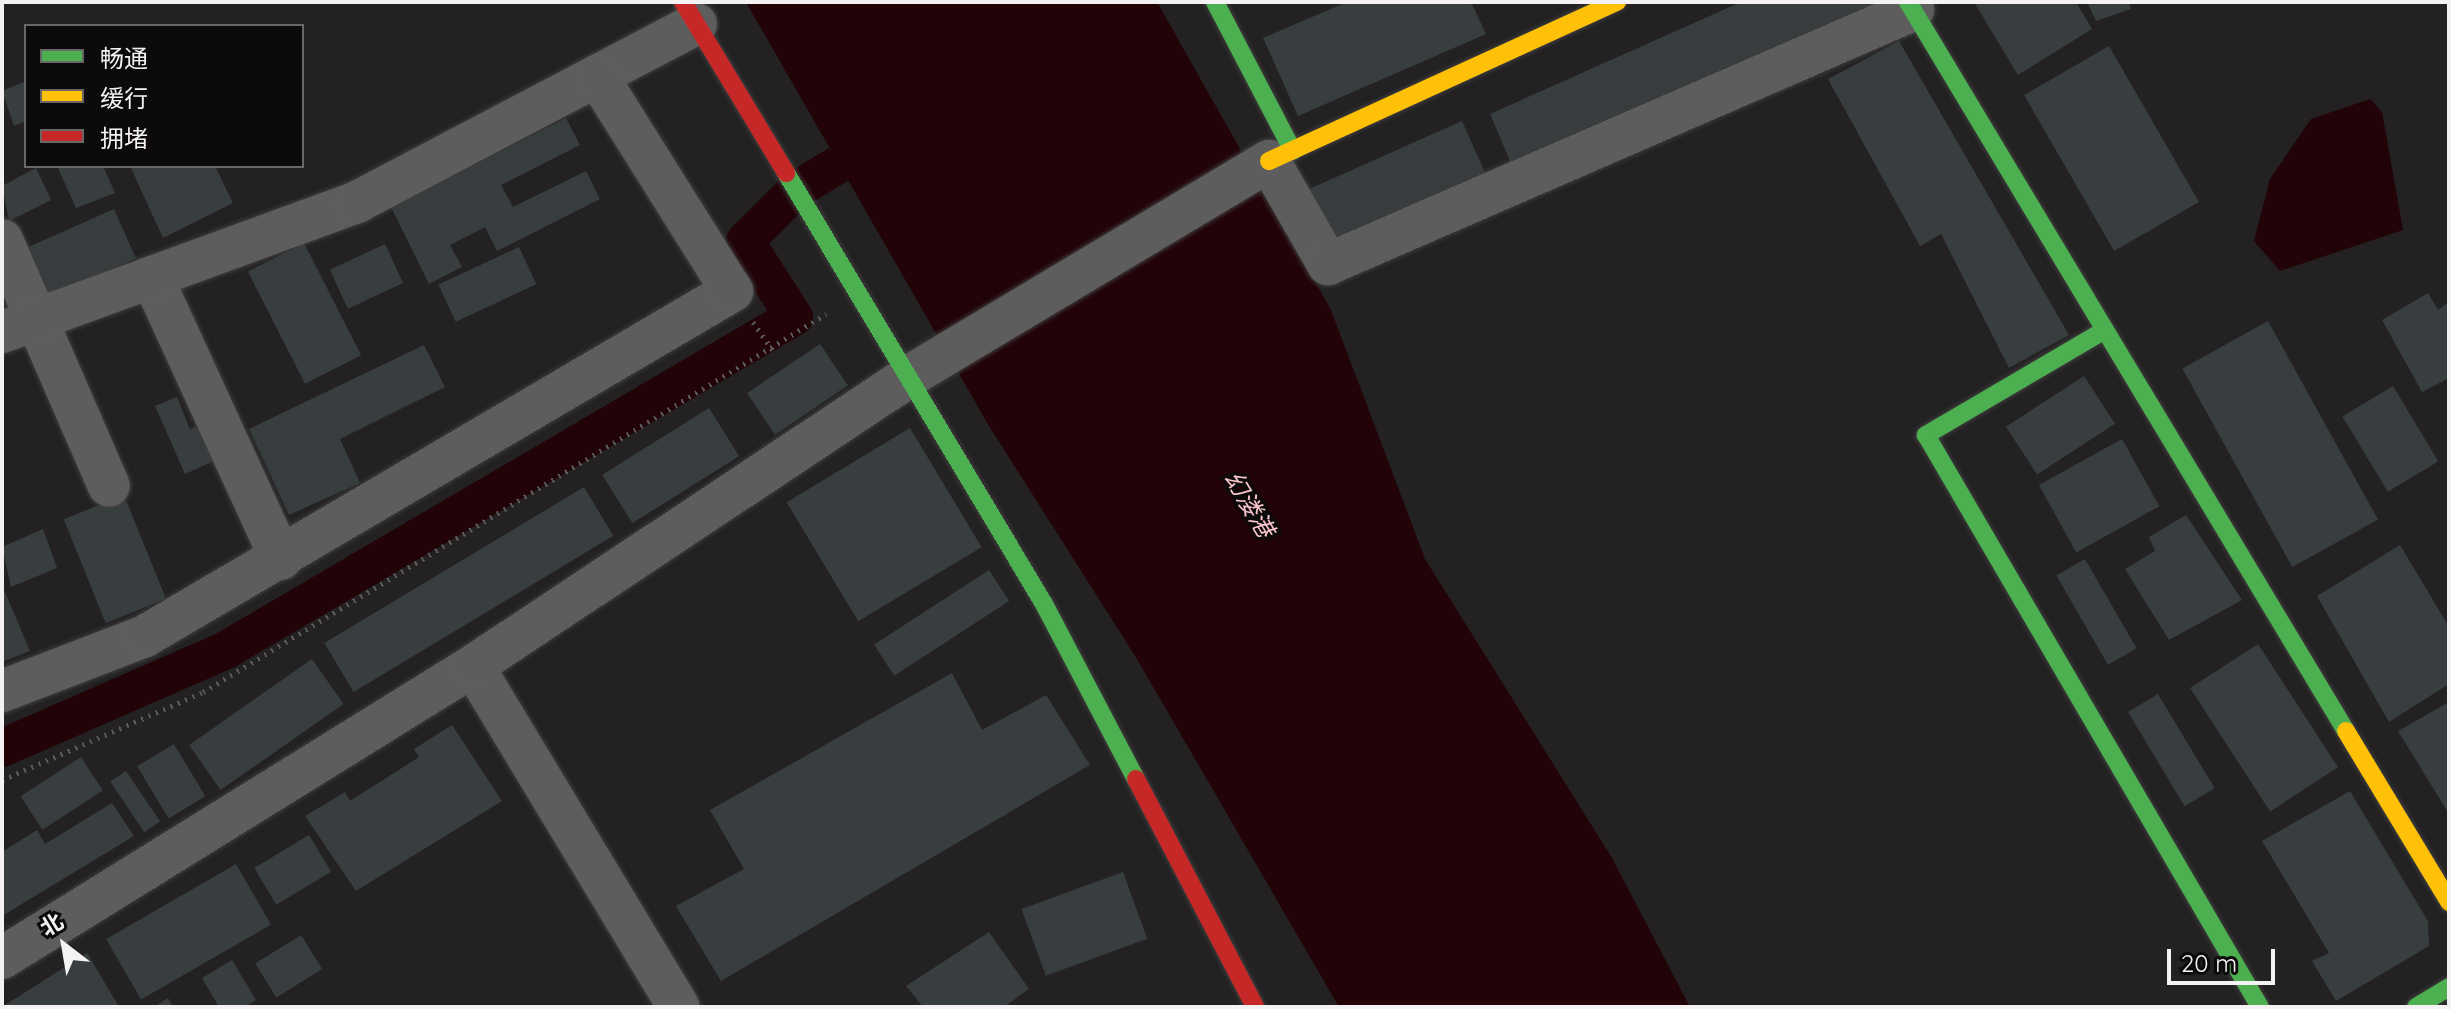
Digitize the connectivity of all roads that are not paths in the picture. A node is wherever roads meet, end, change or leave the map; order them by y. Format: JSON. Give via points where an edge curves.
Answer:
{"nodes":[{"id":1,"x":1215,"y":2,"type":"edge"},
{"id":2,"x":1617,"y":2,"type":"edge"},
{"id":3,"x":1911,"y":6,"type":"edge"},
{"id":4,"x":689,"y":13,"type":"edge"},
{"id":5,"x":597,"y":76,"type":"junction"},
{"id":6,"x":1281,"y":156,"type":"junction"},
{"id":7,"x":2,"y":240,"type":"edge"},
{"id":8,"x":152,"y":277,"type":"junction"},
{"id":9,"x":19,"y":326,"type":"edge"},
{"id":10,"x":2105,"y":330,"type":"junction"},
{"id":11,"x":923,"y":368,"type":"junction"},
{"id":12,"x":109,"y":486,"type":"dead end"},
{"id":13,"x":281,"y":559,"type":"junction"},
{"id":14,"x":473,"y":666,"type":"junction"},
{"id":15,"x":2,"y":691,"type":"edge"},
{"id":16,"x":2449,"y":902,"type":"edge"},
{"id":17,"x":2,"y":958,"type":"edge"},
{"id":18,"x":2449,"y":987,"type":"edge"},
{"id":19,"x":679,"y":1007,"type":"edge"},
{"id":20,"x":1255,"y":1007,"type":"edge"},
{"id":21,"x":2260,"y":1007,"type":"edge"},
{"id":22,"x":2416,"y":1007,"type":"edge"}],
"edges":[{"from":1,"to":6,"type":"street"},
{"from":2,"to":6,"type":"street"},
{"from":3,"to":6,"type":"street","via":[[1328,264]]},
{"from":3,"to":10,"type":"street"},
{"from":4,"to":5,"type":"street"},
{"from":4,"to":11,"type":"street"},
{"from":5,"to":8,"type":"street","via":[[357,202]]},
{"from":5,"to":13,"type":"street","via":[[732,291]]},
{"from":6,"to":11,"type":"street"},
{"from":7,"to":9,"type":"street"},
{"from":8,"to":9,"type":"street"},
{"from":8,"to":13,"type":"street"},
{"from":9,"to":12,"type":"street"},
{"from":10,"to":16,"type":"street"},
{"from":10,"to":21,"type":"street","via":[[1926,435]]},
{"from":11,"to":14,"type":"street"},
{"from":11,"to":20,"type":"street"},
{"from":13,"to":15,"type":"street","via":[[145,636]]},
{"from":14,"to":17,"type":"street"},
{"from":14,"to":19,"type":"street"},
{"from":18,"to":22,"type":"street"}]}
